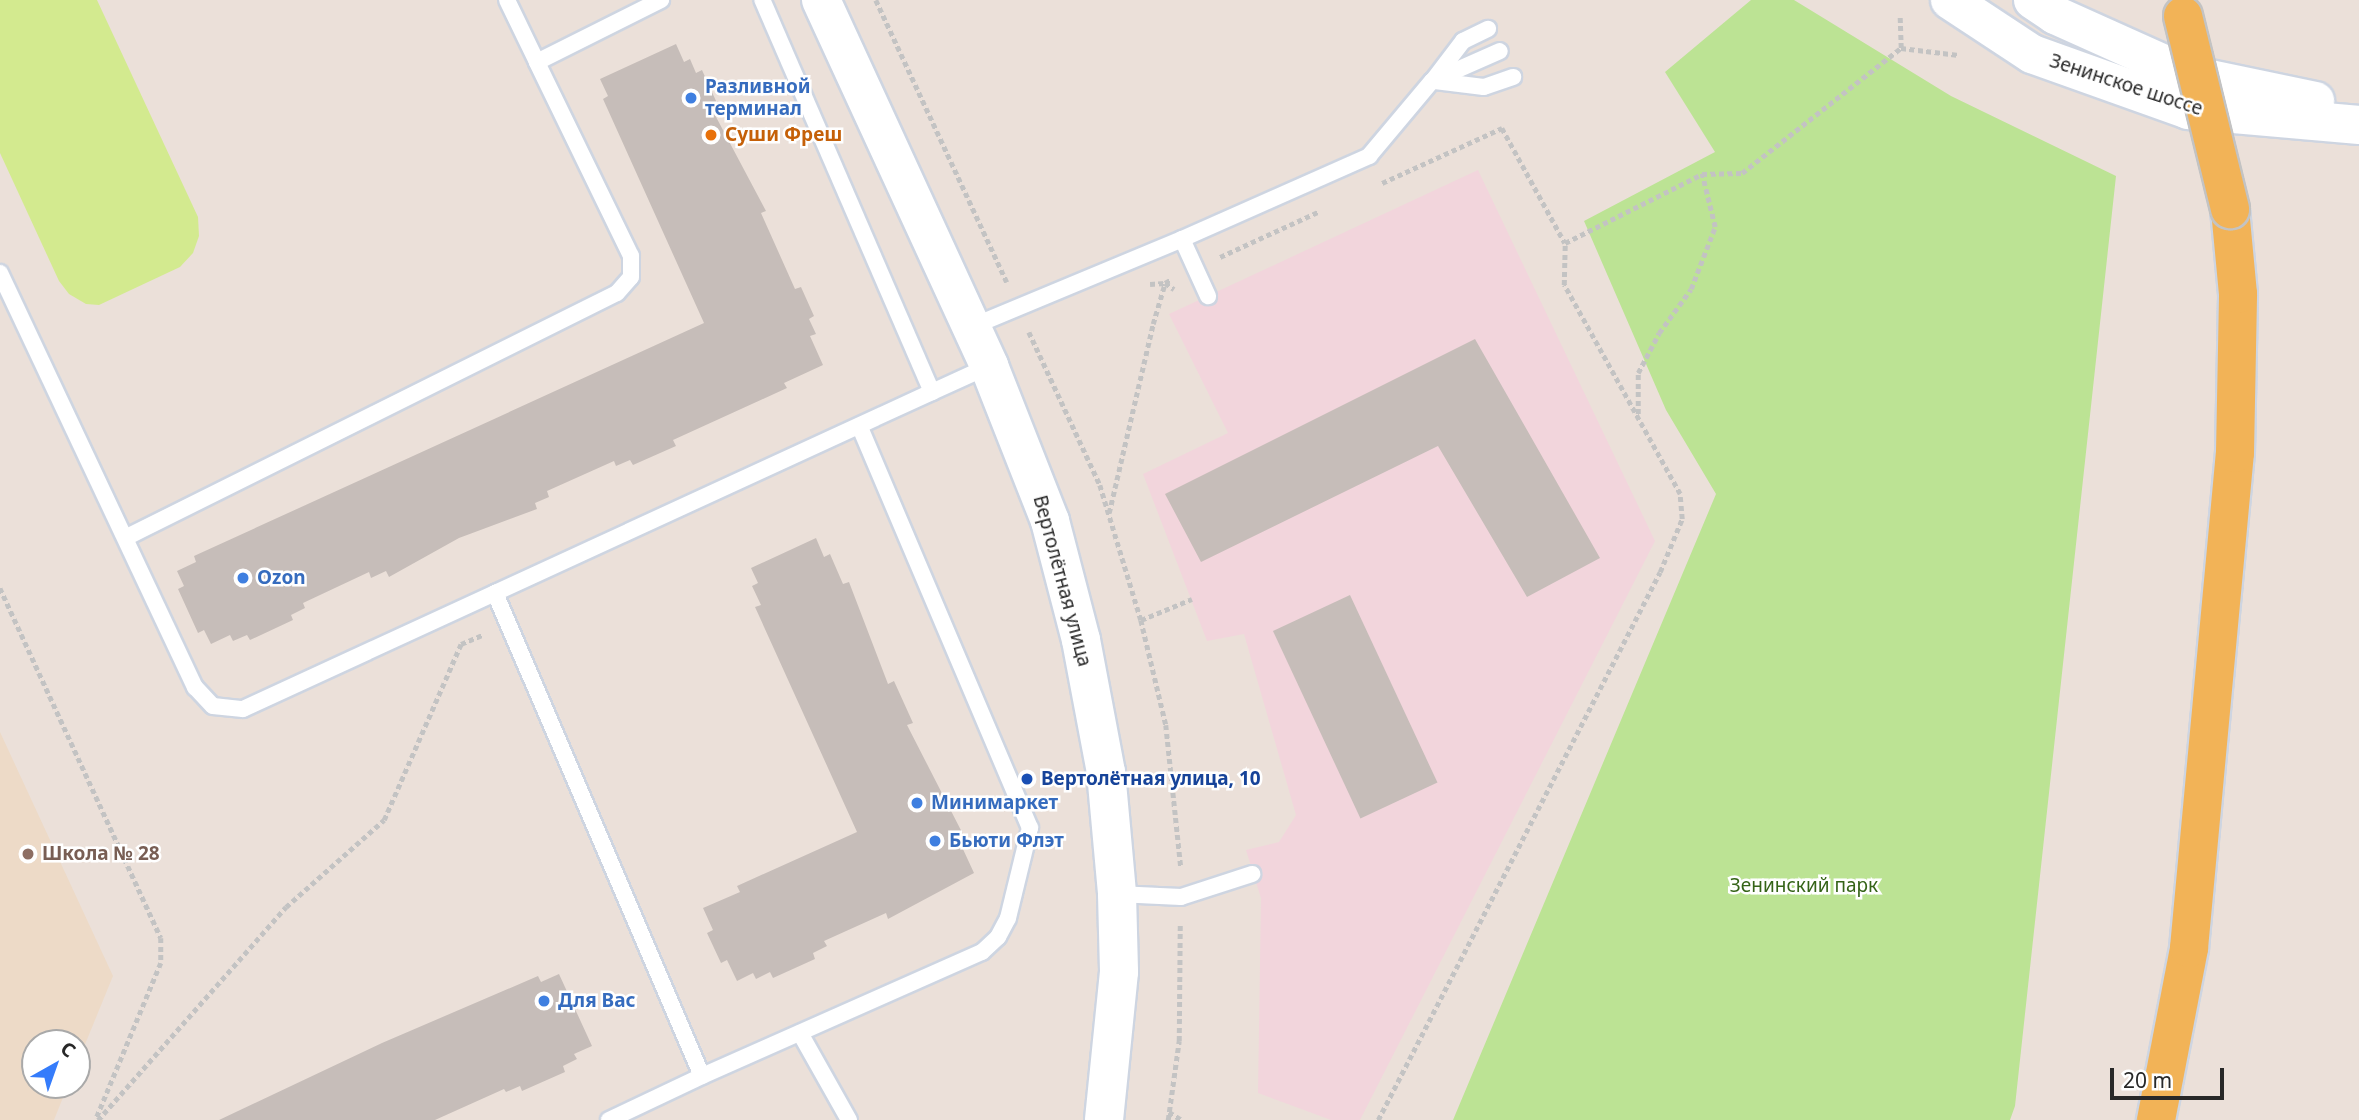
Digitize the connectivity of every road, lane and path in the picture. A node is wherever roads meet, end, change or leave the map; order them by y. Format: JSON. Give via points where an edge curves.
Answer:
{"nodes":[{"id":1,"x":507,"y":0,"type":"edge"},
{"id":2,"x":661,"y":0,"type":"edge"},
{"id":3,"x":762,"y":0,"type":"edge"},
{"id":4,"x":821,"y":0,"type":"edge"},
{"id":5,"x":1950,"y":0,"type":"edge"},
{"id":6,"x":2033,"y":0,"type":"edge"},
{"id":7,"x":2180,"y":8,"type":"edge"},
{"id":8,"x":1900,"y":15,"type":"dead end"},
{"id":9,"x":1488,"y":29,"type":"dead end"},
{"id":10,"x":1901,"y":48,"type":"junction"},
{"id":11,"x":1500,"y":51,"type":"dead end"},
{"id":12,"x":1959,"y":55,"type":"dead end"},
{"id":13,"x":537,"y":62,"type":"junction"},
{"id":14,"x":1513,"y":76,"type":"dead end"},
{"id":15,"x":1432,"y":81,"type":"junction"},
{"id":16,"x":2359,"y":107,"type":"edge"},
{"id":17,"x":2359,"y":125,"type":"edge"},
{"id":18,"x":1702,"y":174,"type":"junction"},
{"id":19,"x":1380,"y":184,"type":"dead end"},
{"id":20,"x":1331,"y":206,"type":"dead end"},
{"id":21,"x":1182,"y":239,"type":"junction"},
{"id":22,"x":1565,"y":243,"type":"junction"},
{"id":23,"x":1196,"y":268,"type":"junction"},
{"id":24,"x":0,"y":273,"type":"edge"},
{"id":25,"x":1165,"y":283,"type":"junction"},
{"id":26,"x":1140,"y":289,"type":"dead end"},
{"id":27,"x":1178,"y":292,"type":"dead end"},
{"id":28,"x":1208,"y":296,"type":"dead end"},
{"id":29,"x":971,"y":327,"type":"junction"},
{"id":30,"x":1043,"y":330,"type":"dead end"},
{"id":31,"x":1031,"y":335,"type":"dead end"},
{"id":32,"x":989,"y":366,"type":"junction"},
{"id":33,"x":932,"y":392,"type":"junction"},
{"id":34,"x":1638,"y":416,"type":"junction"},
{"id":35,"x":859,"y":426,"type":"junction"},
{"id":36,"x":1109,"y":515,"type":"dead end"},
{"id":37,"x":127,"y":537,"type":"junction"},
{"id":38,"x":0,"y":588,"type":"edge"},
{"id":39,"x":495,"y":593,"type":"junction"},
{"id":40,"x":1192,"y":599,"type":"dead end"},
{"id":41,"x":1141,"y":620,"type":"dead end"},
{"id":42,"x":508,"y":624,"type":"junction"},
{"id":43,"x":1252,"y":874,"type":"dead end"},
{"id":44,"x":1117,"y":894,"type":"junction"},
{"id":45,"x":800,"y":1033,"type":"junction"},
{"id":46,"x":702,"y":1076,"type":"junction"},
{"id":47,"x":1169,"y":1112,"type":"dead end"},
{"id":48,"x":97,"y":1120,"type":"edge"},
{"id":49,"x":609,"y":1120,"type":"edge"},
{"id":50,"x":849,"y":1120,"type":"edge"},
{"id":51,"x":1104,"y":1120,"type":"edge"},
{"id":52,"x":1182,"y":1120,"type":"edge"},
{"id":53,"x":1378,"y":1120,"type":"edge"},
{"id":54,"x":2156,"y":1120,"type":"edge"}],
"edges":[{"from":1,"to":13,"type":"lane"},
{"from":2,"to":13,"type":"lane"},
{"from":3,"to":33,"type":"lane"},
{"from":4,"to":29,"type":"street","name":"Вертолётная улица"},
{"from":5,"to":17,"type":"street","name":"Зенинское шоссе","via":[[2032,54],[2188,110]]},
{"from":6,"to":16,"type":"street","via":[[2055,15],[2186,74]]},
{"from":7,"to":54,"type":"main road","bridge":true,"via":[[2231,209],[2238,294],[2235,453],[2189,948]]},
{"from":8,"to":10,"type":"path"},
{"from":9,"to":15,"type":"lane","via":[[1463,41]]},
{"from":10,"to":12,"type":"path"},
{"from":10,"to":18,"type":"path","via":[[1742,173]]},
{"from":11,"to":15,"type":"lane"},
{"from":13,"to":37,"type":"lane","via":[[631,256],[631,277],[617,293]]},
{"from":14,"to":15,"type":"lane","via":[[1484,87]]},
{"from":15,"to":21,"type":"lane","via":[[1369,156]]},
{"from":18,"to":22,"type":"path"},
{"from":18,"to":34,"type":"path","via":[[1715,227],[1691,289],[1659,333],[1638,373]]},
{"from":19,"to":22,"type":"path","via":[[1502,128]]},
{"from":20,"to":23,"type":"path"},
{"from":21,"to":23,"type":"lane"},
{"from":21,"to":29,"type":"lane"},
{"from":22,"to":34,"type":"path","via":[[1564,285]]},
{"from":23,"to":25,"type":"path"},
{"from":23,"to":28,"type":"lane"},
{"from":24,"to":37,"type":"lane"},
{"from":25,"to":26,"type":"path"},
{"from":25,"to":27,"type":"path"},
{"from":25,"to":36,"type":"path"},
{"from":29,"to":32,"type":"street","name":"Вертолётная улица"},
{"from":30,"to":31,"type":"path"},
{"from":32,"to":33,"type":"lane"},
{"from":32,"to":44,"type":"street","name":"Вертолётная улица","via":[[1050,521],[1081,640],[1106,772]]},
{"from":33,"to":35,"type":"lane"},
{"from":34,"to":53,"type":"path","via":[[1680,495],[1682,519],[1660,572]]},
{"from":35,"to":39,"type":"lane"},
{"from":35,"to":45,"type":"lane","via":[[1030,828],[1008,918],[998,937],[982,952]]},
{"from":37,"to":39,"type":"lane","via":[[195,687],[213,706],[243,709]]},
{"from":38,"to":48,"type":"path","via":[[161,938],[161,963]]},
{"from":39,"to":42,"type":"lane"},
{"from":40,"to":41,"type":"path"},
{"from":42,"to":46,"type":"lane"},
{"from":42,"to":48,"type":"path","via":[[461,644],[384,820],[286,907]]},
{"from":43,"to":44,"type":"lane","via":[[1181,897]]},
{"from":44,"to":51,"type":"street","name":"Вертолётная улица","via":[[1119,972]]},
{"from":45,"to":46,"type":"lane"},
{"from":45,"to":50,"type":"lane"},
{"from":46,"to":49,"type":"lane"},
{"from":47,"to":52,"type":"path"}]}
